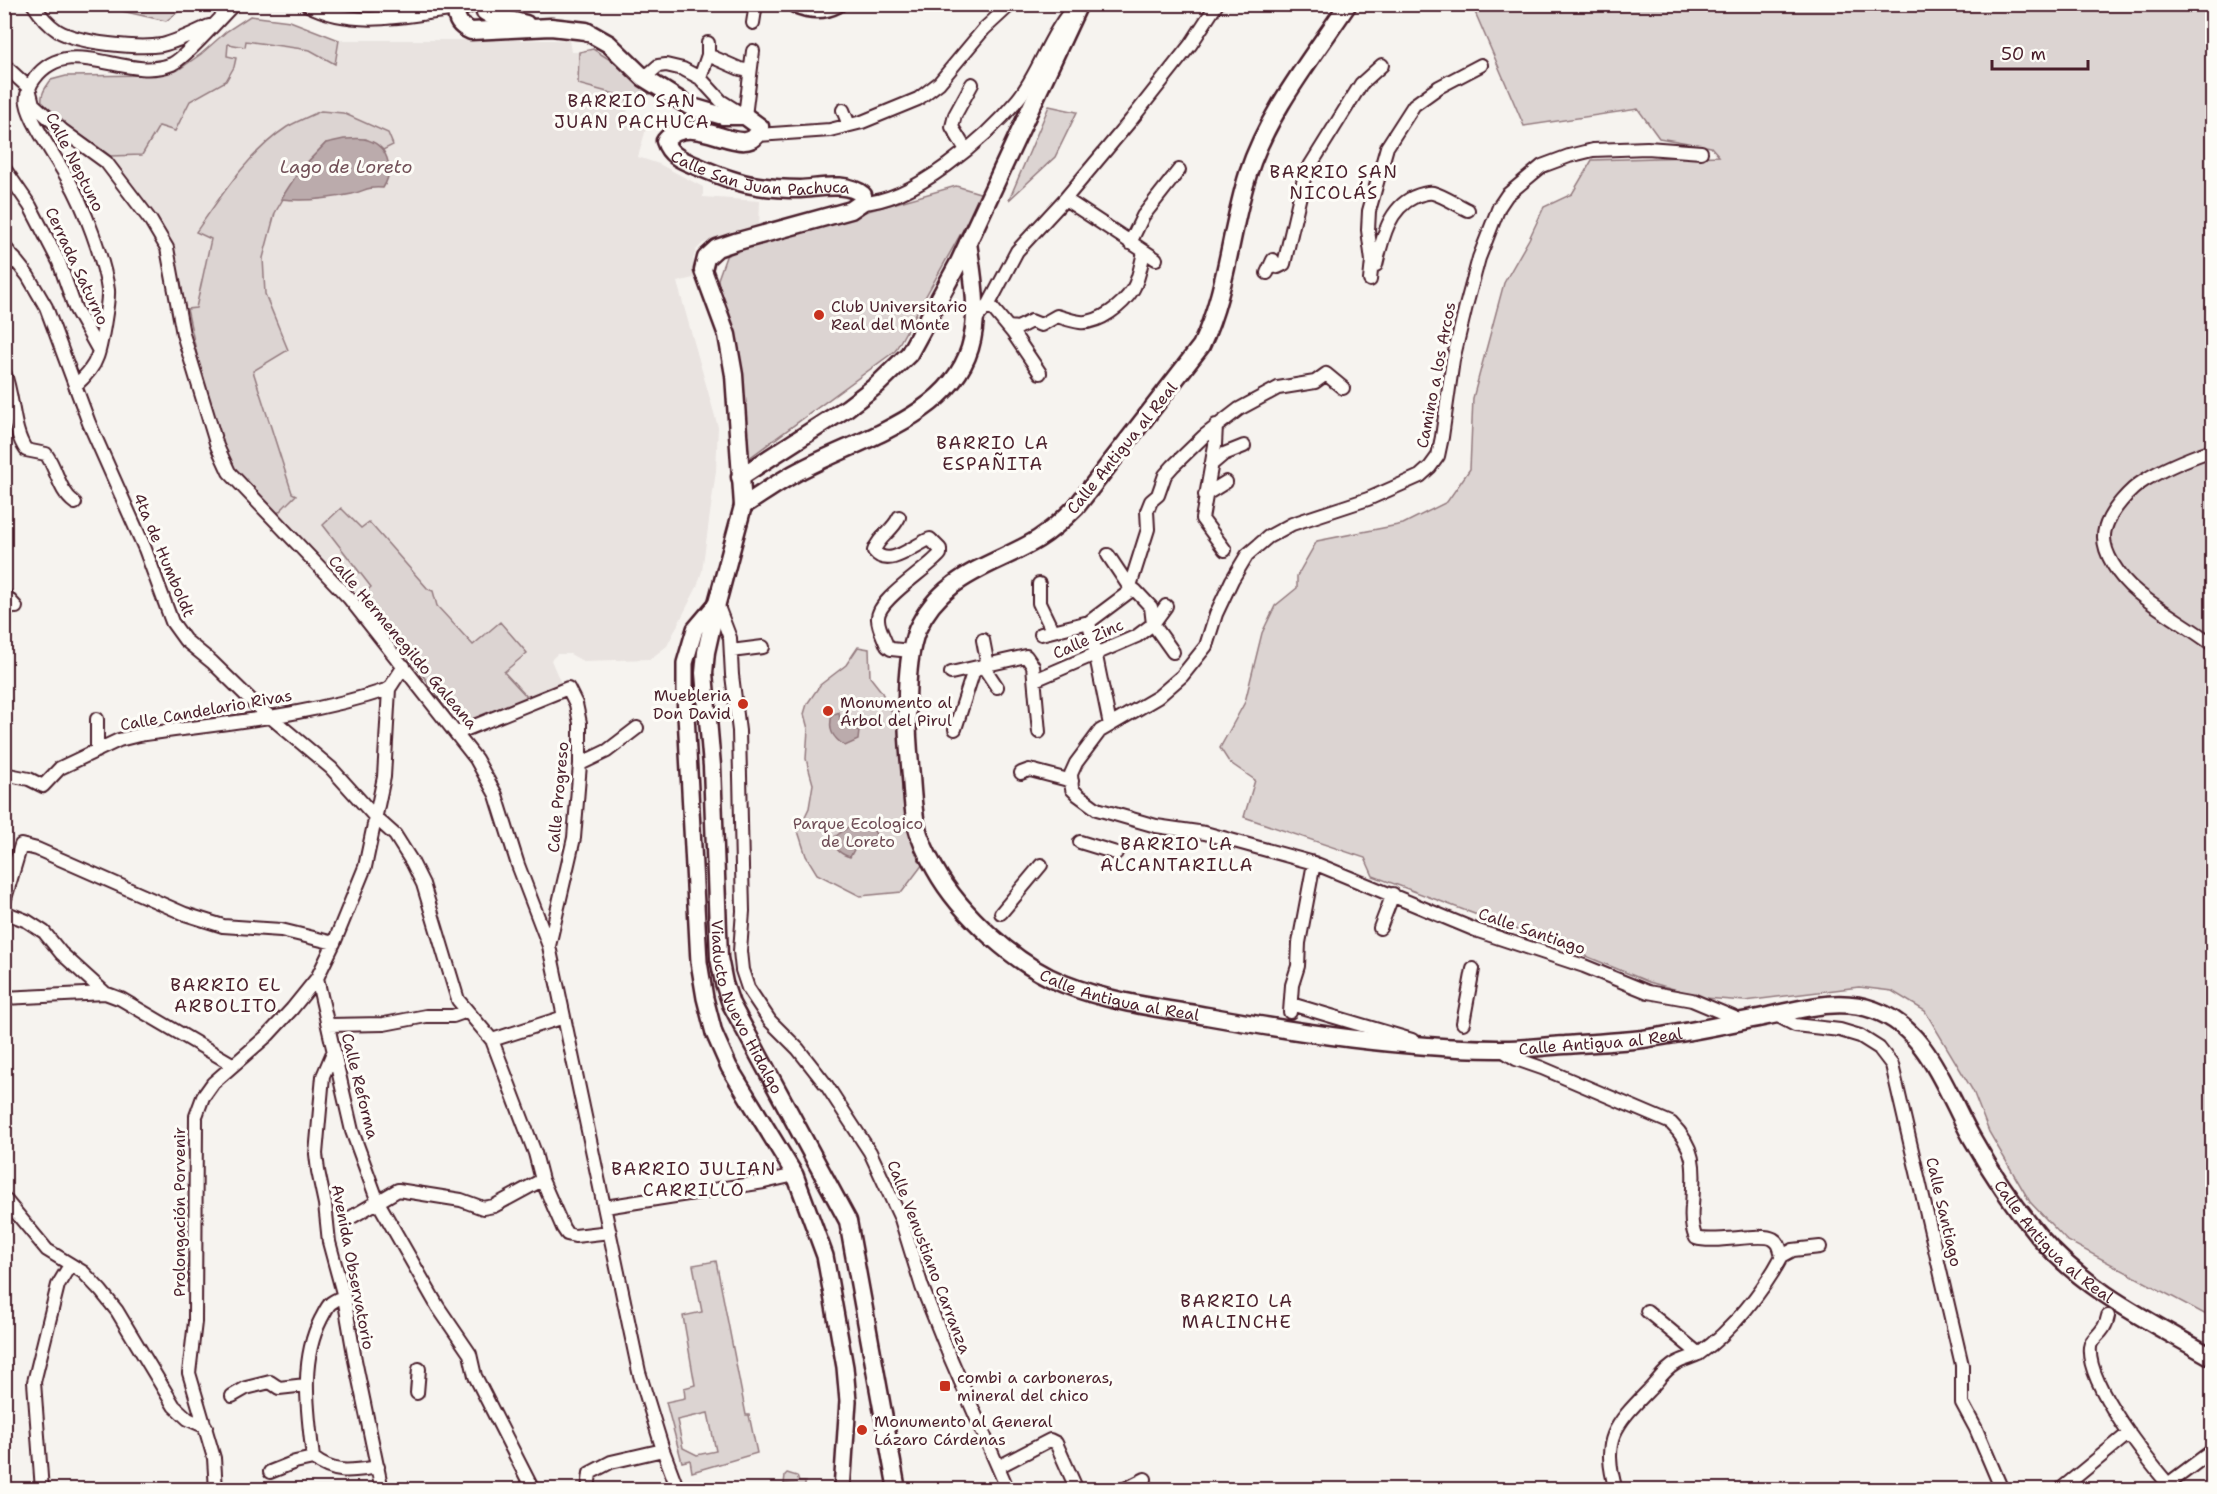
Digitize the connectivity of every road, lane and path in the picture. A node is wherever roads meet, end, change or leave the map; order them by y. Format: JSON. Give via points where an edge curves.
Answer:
{"nodes":[{"id":1,"x":33,"y":4,"type":"edge"},
{"id":2,"x":234,"y":4,"type":"edge"},
{"id":3,"x":306,"y":4,"type":"edge"},
{"id":4,"x":486,"y":4,"type":"edge"},
{"id":5,"x":756,"y":4,"type":"edge"},
{"id":6,"x":795,"y":4,"type":"edge"},
{"id":7,"x":837,"y":4,"type":"edge"},
{"id":8,"x":1011,"y":4,"type":"edge"},
{"id":9,"x":1072,"y":4,"type":"edge"},
{"id":10,"x":1079,"y":4,"type":"edge"},
{"id":11,"x":1217,"y":4,"type":"edge"},
{"id":12,"x":1348,"y":4,"type":"edge"},
{"id":13,"x":462,"y":7,"type":"edge"},
{"id":14,"x":753,"y":23,"type":"dead end"},
{"id":15,"x":213,"y":25,"type":"junction"},
{"id":16,"x":535,"y":28,"type":"junction"},
{"id":17,"x":753,"y":51,"type":"dead end"},
{"id":18,"x":4,"y":65,"type":"edge"},
{"id":19,"x":1382,"y":65,"type":"dead end"},
{"id":20,"x":1481,"y":65,"type":"dead end"},
{"id":21,"x":750,"y":71,"type":"junction"},
{"id":22,"x":644,"y":78,"type":"junction"},
{"id":23,"x":700,"y":78,"type":"junction"},
{"id":24,"x":972,"y":84,"type":"dead end"},
{"id":25,"x":29,"y":88,"type":"junction"},
{"id":26,"x":843,"y":110,"type":"dead end"},
{"id":27,"x":746,"y":116,"type":"junction"},
{"id":28,"x":849,"y":125,"type":"junction"},
{"id":29,"x":758,"y":135,"type":"junction"},
{"id":30,"x":966,"y":150,"type":"junction"},
{"id":31,"x":1701,"y":152,"type":"dead end"},
{"id":32,"x":4,"y":168,"type":"edge"},
{"id":33,"x":1179,"y":170,"type":"dead end"},
{"id":34,"x":1065,"y":199,"type":"junction"},
{"id":35,"x":861,"y":202,"type":"junction"},
{"id":36,"x":1468,"y":210,"type":"dead end"},
{"id":37,"x":968,"y":243,"type":"junction"},
{"id":38,"x":1130,"y":243,"type":"junction"},
{"id":39,"x":4,"y":246,"type":"edge"},
{"id":40,"x":1144,"y":252,"type":"junction"},
{"id":41,"x":15,"y":259,"type":"junction"},
{"id":42,"x":1156,"y":259,"type":"dead end"},
{"id":43,"x":4,"y":267,"type":"edge"},
{"id":44,"x":1267,"y":273,"type":"dead end"},
{"id":45,"x":989,"y":304,"type":"junction"},
{"id":46,"x":974,"y":321,"type":"junction"},
{"id":47,"x":1008,"y":327,"type":"junction"},
{"id":48,"x":98,"y":349,"type":"junction"},
{"id":49,"x":4,"y":372,"type":"edge"},
{"id":50,"x":1040,"y":374,"type":"dead end"},
{"id":51,"x":75,"y":386,"type":"junction"},
{"id":52,"x":1343,"y":388,"type":"dead end"},
{"id":53,"x":1215,"y":426,"type":"junction"},
{"id":54,"x":1244,"y":446,"type":"dead end"},
{"id":55,"x":2212,"y":450,"type":"edge"},
{"id":56,"x":1211,"y":465,"type":"junction"},
{"id":57,"x":740,"y":477,"type":"junction"},
{"id":58,"x":1226,"y":482,"type":"dead end"},
{"id":59,"x":1205,"y":495,"type":"junction"},
{"id":60,"x":75,"y":503,"type":"dead end"},
{"id":61,"x":743,"y":506,"type":"junction"},
{"id":62,"x":899,"y":517,"type":"dead end"},
{"id":63,"x":1225,"y":550,"type":"dead end"},
{"id":64,"x":1108,"y":555,"type":"dead end"},
{"id":65,"x":1039,"y":584,"type":"dead end"},
{"id":66,"x":1131,"y":588,"type":"junction"},
{"id":67,"x":4,"y":594,"type":"edge"},
{"id":68,"x":717,"y":603,"type":"junction"},
{"id":69,"x":1166,"y":606,"type":"dead end"},
{"id":70,"x":16,"y":607,"type":"dead end"},
{"id":71,"x":1089,"y":622,"type":"junction"},
{"id":72,"x":1154,"y":624,"type":"junction"},
{"id":73,"x":983,"y":640,"type":"dead end"},
{"id":74,"x":2212,"y":644,"type":"edge"},
{"id":75,"x":763,"y":647,"type":"dead end"},
{"id":76,"x":731,"y":651,"type":"junction"},
{"id":77,"x":911,"y":651,"type":"junction"},
{"id":78,"x":1173,"y":652,"type":"dead end"},
{"id":79,"x":1095,"y":654,"type":"junction"},
{"id":80,"x":404,"y":666,"type":"junction"},
{"id":81,"x":983,"y":666,"type":"junction"},
{"id":82,"x":951,"y":673,"type":"dead end"},
{"id":83,"x":1035,"y":680,"type":"junction"},
{"id":84,"x":997,"y":687,"type":"dead end"},
{"id":85,"x":389,"y":689,"type":"junction"},
{"id":86,"x":272,"y":716,"type":"junction"},
{"id":87,"x":97,"y":719,"type":"dead end"},
{"id":88,"x":1110,"y":725,"type":"junction"},
{"id":89,"x":637,"y":728,"type":"dead end"},
{"id":90,"x":955,"y":729,"type":"dead end"},
{"id":91,"x":1039,"y":732,"type":"dead end"},
{"id":92,"x":457,"y":733,"type":"junction"},
{"id":93,"x":97,"y":751,"type":"junction"},
{"id":94,"x":580,"y":764,"type":"junction"},
{"id":95,"x":1021,"y":773,"type":"dead end"},
{"id":96,"x":4,"y":774,"type":"edge"},
{"id":97,"x":1072,"y":781,"type":"junction"},
{"id":98,"x":376,"y":818,"type":"junction"},
{"id":99,"x":1080,"y":842,"type":"dead end"},
{"id":100,"x":1116,"y":853,"type":"dead end"},
{"id":101,"x":1314,"y":862,"type":"junction"},
{"id":102,"x":1041,"y":865,"type":"dead end"},
{"id":103,"x":1394,"y":894,"type":"junction"},
{"id":104,"x":4,"y":902,"type":"edge"},
{"id":105,"x":4,"y":912,"type":"edge"},
{"id":106,"x":1001,"y":913,"type":"dead end"},
{"id":107,"x":1380,"y":928,"type":"dead end"},
{"id":108,"x":334,"y":943,"type":"junction"},
{"id":109,"x":549,"y":946,"type":"junction"},
{"id":110,"x":1473,"y":969,"type":"dead end"},
{"id":111,"x":317,"y":978,"type":"junction"},
{"id":112,"x":105,"y":993,"type":"junction"},
{"id":113,"x":4,"y":998,"type":"edge"},
{"id":114,"x":467,"y":1011,"type":"junction"},
{"id":115,"x":1776,"y":1015,"type":"junction"},
{"id":116,"x":564,"y":1017,"type":"junction"},
{"id":117,"x":1742,"y":1021,"type":"junction"},
{"id":118,"x":1463,"y":1023,"type":"dead end"},
{"id":119,"x":328,"y":1025,"type":"junction"},
{"id":120,"x":492,"y":1040,"type":"junction"},
{"id":121,"x":1433,"y":1046,"type":"junction"},
{"id":122,"x":334,"y":1050,"type":"junction"},
{"id":123,"x":1502,"y":1050,"type":"junction"},
{"id":124,"x":232,"y":1064,"type":"junction"},
{"id":125,"x":795,"y":1175,"type":"junction"},
{"id":126,"x":542,"y":1180,"type":"junction"},
{"id":127,"x":4,"y":1198,"type":"edge"},
{"id":128,"x":378,"y":1202,"type":"junction"},
{"id":129,"x":605,"y":1207,"type":"junction"},
{"id":130,"x":350,"y":1218,"type":"dead end"},
{"id":131,"x":610,"y":1232,"type":"junction"},
{"id":132,"x":1820,"y":1247,"type":"dead end"},
{"id":133,"x":1782,"y":1256,"type":"junction"},
{"id":134,"x":70,"y":1265,"type":"junction"},
{"id":135,"x":344,"y":1297,"type":"junction"},
{"id":136,"x":1647,"y":1311,"type":"dead end"},
{"id":137,"x":2108,"y":1316,"type":"dead end"},
{"id":138,"x":1699,"y":1354,"type":"junction"},
{"id":139,"x":2212,"y":1357,"type":"edge"},
{"id":140,"x":419,"y":1369,"type":"dead end"},
{"id":141,"x":306,"y":1385,"type":"junction"},
{"id":142,"x":417,"y":1393,"type":"dead end"},
{"id":143,"x":232,"y":1396,"type":"dead end"},
{"id":144,"x":206,"y":1427,"type":"junction"},
{"id":145,"x":2129,"y":1433,"type":"junction"},
{"id":146,"x":663,"y":1450,"type":"junction"},
{"id":147,"x":2212,"y":1451,"type":"edge"},
{"id":148,"x":313,"y":1458,"type":"junction"},
{"id":149,"x":378,"y":1467,"type":"junction"},
{"id":150,"x":998,"y":1467,"type":"junction"},
{"id":151,"x":270,"y":1472,"type":"dead end"},
{"id":152,"x":1145,"y":1479,"type":"dead end"},
{"id":153,"x":2171,"y":1487,"type":"edge"},
{"id":154,"x":42,"y":1490,"type":"edge"},
{"id":155,"x":216,"y":1490,"type":"edge"},
{"id":156,"x":382,"y":1490,"type":"edge"},
{"id":157,"x":532,"y":1490,"type":"edge"},
{"id":158,"x":588,"y":1490,"type":"edge"},
{"id":159,"x":678,"y":1490,"type":"edge"},
{"id":160,"x":842,"y":1490,"type":"edge"},
{"id":161,"x":897,"y":1490,"type":"edge"},
{"id":162,"x":1008,"y":1490,"type":"edge"},
{"id":163,"x":1077,"y":1490,"type":"edge"},
{"id":164,"x":1123,"y":1490,"type":"edge"},
{"id":165,"x":1616,"y":1490,"type":"edge"},
{"id":166,"x":2002,"y":1490,"type":"edge"},
{"id":167,"x":2060,"y":1490,"type":"edge"}],
"edges":[{"from":1,"to":15,"type":"street","via":[[59,32],[109,44],[164,44]]},
{"from":2,"to":15,"type":"street"},
{"from":3,"to":13,"type":"street","via":[[356,20]]},
{"from":4,"to":16,"type":"main road","via":[[485,12],[490,15]]},
{"from":5,"to":14,"type":"street"},
{"from":6,"to":7,"type":"main road","via":[[814,9]]},
{"from":8,"to":28,"type":"street","via":[[984,29],[939,83],[918,99]]},
{"from":9,"to":30,"type":"street","name":"Calle San Juan Pachuca","via":[[1018,99]]},
{"from":10,"to":37,"type":"main road"},
{"from":11,"to":34,"type":"street","via":[[1191,44]]},
{"from":12,"to":77,"type":"main road","name":"Calle Antigua al Real","via":[[1284,100],[1258,149],[1248,174],[1210,327],[1201,346],[1076,507],[1040,538],[951,586],[930,606]]},
{"from":13,"to":16,"type":"main road","via":[[456,18],[471,31]]},
{"from":15,"to":25,"type":"street","via":[[174,63],[136,68],[65,58],[46,65]]},
{"from":16,"to":22,"type":"main road","via":[[586,31],[609,44]]},
{"from":17,"to":21,"type":"street"},
{"from":18,"to":25,"type":"street","name":"Calle Hermenegildo Galeana"},
{"from":19,"to":44,"type":"street","via":[[1361,84],[1305,174],[1284,264],[1278,267],[1273,260]]},
{"from":20,"to":36,"type":"street","via":[[1414,105],[1387,147],[1369,211],[1370,280],[1388,224],[1405,201],[1432,193]]},
{"from":21,"to":23,"type":"street","via":[[708,49]]},
{"from":21,"to":27,"type":"street"},
{"from":22,"to":23,"type":"street","via":[[666,64]]},
{"from":22,"to":27,"type":"main road","via":[[689,106],[723,116]]},
{"from":23,"to":27,"type":"street","via":[[721,101]]},
{"from":24,"to":30,"type":"street","via":[[952,127]]},
{"from":25,"to":48,"type":"street","name":"Calle Neptuno","via":[[26,102],[83,209],[99,255],[108,292]]},
{"from":25,"to":80,"type":"street","name":"Calle Hermenegildo Galeana","via":[[33,104],[106,162],[167,248],[183,334],[217,446],[229,472],[349,598]]},
{"from":26,"to":28,"type":"street"},
{"from":27,"to":29,"type":"main road","name":"Calle San Juan Pachuca","via":[[760,127]]},
{"from":28,"to":29,"type":"street"},
{"from":29,"to":35,"type":"main road","name":"Calle San Juan Pachuca","via":[[741,142],[685,129],[671,133],[665,141],[668,151],[678,158],[722,177],[758,186],[841,186],[857,190],[863,195]]},
{"from":30,"to":35,"type":"street","name":"Calle San Juan Pachuca","via":[[909,188],[878,202]]},
{"from":31,"to":88,"type":"street","name":"Camino a los Arcos","via":[[1647,148],[1585,152],[1542,166],[1507,195],[1479,258],[1466,306],[1438,456],[1420,476],[1368,499],[1292,524],[1268,537],[1247,555],[1216,614],[1206,646],[1182,676],[1158,697]]},
{"from":32,"to":48,"type":"street","name":"Cerrada Saturno","via":[[59,262],[75,308]]},
{"from":33,"to":38,"type":"street","via":[[1143,216]]},
{"from":34,"to":38,"type":"street"},
{"from":34,"to":45,"type":"street","via":[[1017,251]]},
{"from":35,"to":57,"type":"main road","name":"Calle San Juan Pachuca","via":[[845,212],[717,248],[706,258],[703,270],[728,335]]},
{"from":37,"to":46,"type":"main road"},
{"from":37,"to":57,"type":"main road","via":[[909,354],[848,408]]},
{"from":38,"to":40,"type":"street"},
{"from":39,"to":41,"type":"street","name":"4ta de Humboldt"},
{"from":40,"to":42,"type":"street"},
{"from":40,"to":47,"type":"street","via":[[1134,288],[1108,313],[1092,321],[1057,316],[1041,325],[1031,321],[1018,328]]},
{"from":41,"to":43,"type":"street"},
{"from":41,"to":51,"type":"street","name":"4ta de Humboldt","via":[[46,307]]},
{"from":45,"to":46,"type":"street"},
{"from":45,"to":47,"type":"street"},
{"from":46,"to":61,"type":"main road","via":[[971,346],[962,369],[946,390],[898,424],[800,470]]},
{"from":47,"to":50,"type":"street"},
{"from":48,"to":51,"type":"street","name":"Calle Neptuno","via":[[88,373]]},
{"from":49,"to":60,"type":"street","via":[[11,388],[21,443],[26,450],[46,454],[65,496]]},
{"from":51,"to":86,"type":"street","name":"4ta de Humboldt","via":[[172,622],[185,640]]},
{"from":52,"to":53,"type":"street","via":[[1326,374],[1315,382],[1284,386],[1258,397]]},
{"from":53,"to":56,"type":"street"},
{"from":53,"to":66,"type":"street","via":[[1165,475],[1158,495],[1151,501],[1147,510],[1148,529]]},
{"from":54,"to":56,"type":"street","via":[[1224,454]]},
{"from":55,"to":74,"type":"street","via":[[2143,481],[2120,502],[2104,530],[2107,552],[2115,569],[2136,592]]},
{"from":56,"to":59,"type":"street"},
{"from":57,"to":61,"type":"main road"},
{"from":58,"to":59,"type":"street"},
{"from":59,"to":63,"type":"street","via":[[1202,519]]},
{"from":61,"to":68,"type":"main road","name":"Viaducto Nuevo Hidalgo"},
{"from":62,"to":77,"type":"street","via":[[876,542],[874,551],[878,556],[895,556],[930,539],[940,549],[933,563],[894,593],[879,612],[887,646]]},
{"from":64,"to":66,"type":"street"},
{"from":65,"to":71,"type":"street","via":[[1046,632]]},
{"from":66,"to":71,"type":"street"},
{"from":66,"to":72,"type":"street","via":[[1151,607]]},
{"from":67,"to":70,"type":"street"},
{"from":68,"to":76,"type":"street","name":"Calle Venustiano Carranza"},
{"from":68,"to":125,"type":"street","via":[[695,629],[685,663],[699,962],[714,1033],[729,1067]]},
{"from":68,"to":161,"type":"main road","name":"Viaducto Nuevo Hidalgo","via":[[704,673],[719,958],[724,983],[731,1004],[848,1221]]},
{"from":69,"to":72,"type":"street"},
{"from":71,"to":79,"type":"street"},
{"from":72,"to":78,"type":"street"},
{"from":72,"to":79,"type":"street","name":"Calle Zinc"},
{"from":73,"to":81,"type":"street"},
{"from":75,"to":76,"type":"street"},
{"from":76,"to":150,"type":"street","name":"Calle Venustiano Carranza","via":[[740,730],[742,970],[748,988],[770,1021],[827,1086],[870,1152],[901,1219],[926,1297]]},
{"from":77,"to":121,"type":"main road","name":"Calle Antigua al Real","via":[[908,741],[919,833],[945,884],[1014,956],[1063,984],[1125,1002],[1277,1029]]},
{"from":79,"to":83,"type":"street","name":"Calle Zinc"},
{"from":79,"to":88,"type":"street"},
{"from":80,"to":85,"type":"street"},
{"from":80,"to":92,"type":"street","name":"Calle Hermenegildo Galeana"},
{"from":81,"to":82,"type":"street"},
{"from":81,"to":83,"type":"street","via":[[1026,656],[1033,666]]},
{"from":81,"to":84,"type":"street"},
{"from":81,"to":90,"type":"street","via":[[973,673]]},
{"from":83,"to":91,"type":"street"},
{"from":85,"to":86,"type":"street","name":"Calle Candelario Rivas","via":[[350,702]]},
{"from":85,"to":98,"type":"street","via":[[384,777]]},
{"from":86,"to":93,"type":"street","name":"Calle Candelario Rivas","via":[[139,735]]},
{"from":86,"to":98,"type":"street","name":"4ta de Humboldt","via":[[331,768]]},
{"from":87,"to":93,"type":"street"},
{"from":88,"to":97,"type":"street","name":"Camino a los Arcos","via":[[1100,731],[1076,763]]},
{"from":89,"to":94,"type":"street","via":[[607,751]]},
{"from":92,"to":94,"type":"street","name":"Calle Progreso","via":[[568,688],[580,723]]},
{"from":92,"to":109,"type":"street","name":"Calle Hermenegildo Galeana","via":[[496,795]]},
{"from":93,"to":96,"type":"street","name":"Calle Candelario Rivas","via":[[60,768],[43,786]]},
{"from":94,"to":109,"type":"street","name":"Calle Progreso","via":[[574,838]]},
{"from":95,"to":97,"type":"street","via":[[1029,770]]},
{"from":97,"to":101,"type":"street","name":"Calle Santiago","via":[[1072,789],[1097,809]]},
{"from":98,"to":108,"type":"street","via":[[365,867]]},
{"from":98,"to":114,"type":"street","name":"4ta de Humboldt","via":[[395,835],[423,884],[458,1000]]},
{"from":99,"to":100,"type":"street"},
{"from":101,"to":103,"type":"street","name":"Calle Santiago"},
{"from":101,"to":121,"type":"street","via":[[1291,1008]]},
{"from":102,"to":106,"type":"street"},
{"from":103,"to":107,"type":"street"},
{"from":103,"to":117,"type":"street","name":"Calle Santiago","via":[[1478,931],[1648,992],[1692,1000]]},
{"from":104,"to":108,"type":"street","via":[[21,845],[185,914],[223,926],[281,930]]},
{"from":105,"to":112,"type":"street","via":[[44,932],[61,954]]},
{"from":108,"to":111,"type":"street"},
{"from":109,"to":116,"type":"street","name":"Calle Hermenegildo Galeana"},
{"from":110,"to":118,"type":"street"},
{"from":111,"to":119,"type":"street","name":"Calle Reforma"},
{"from":111,"to":124,"type":"street","name":"Prolongación Porvenir","via":[[268,1035]]},
{"from":112,"to":113,"type":"street"},
{"from":112,"to":124,"type":"street"},
{"from":114,"to":119,"type":"street","via":[[384,1024]]},
{"from":114,"to":120,"type":"street","name":"4ta de Humboldt"},
{"from":115,"to":117,"type":"main road","name":"Calle Antigua al Real"},
{"from":115,"to":139,"type":"main road","name":"Calle Antigua al Real","via":[[1837,1004],[1857,1006],[1874,1010],[1905,1028],[1932,1062],[1996,1178],[2041,1239],[2116,1303]]},
{"from":115,"to":166,"type":"street","name":"Calle Santiago","via":[[1795,1025],[1860,1036],[1879,1048],[1892,1065],[1962,1365],[1962,1403]]},
{"from":116,"to":120,"type":"street"},
{"from":116,"to":129,"type":"street","name":"Calle Hermenegildo Galeana"},
{"from":117,"to":123,"type":"main road","name":"Calle Antigua al Real","via":[[1644,1039]]},
{"from":119,"to":122,"type":"street","name":"Calle Reforma"},
{"from":120,"to":126,"type":"street","name":"4ta de Humboldt"},
{"from":121,"to":123,"type":"main road","name":"Calle Antigua al Real"},
{"from":122,"to":128,"type":"street","name":"Calle Reforma","via":[[352,1131]]},
{"from":122,"to":135,"type":"street","name":"Avenida Observatorio","via":[[323,1076],[316,1154],[329,1242]]},
{"from":123,"to":133,"type":"street","via":[[1671,1123],[1684,1136],[1691,1152],[1691,1219],[1696,1239],[1767,1237],[1775,1240]]},
{"from":124,"to":144,"type":"street","name":"Prolongación Porvenir","via":[[203,1097],[196,1116],[195,1322],[189,1373]]},
{"from":125,"to":129,"type":"street"},
{"from":125,"to":160,"type":"street","via":[[825,1256],[845,1367],[848,1430]]},
{"from":126,"to":128,"type":"street","via":[[483,1208],[461,1200],[398,1190]]},
{"from":126,"to":131,"type":"street","name":"4ta de Humboldt","via":[[567,1234]]},
{"from":127,"to":134,"type":"street","via":[[47,1250]]},
{"from":128,"to":130,"type":"street"},
{"from":128,"to":157,"type":"street","name":"Calle Reforma","via":[[438,1307],[470,1354],[475,1376]]},
{"from":129,"to":131,"type":"street","name":"Calle Hermenegildo Galeana"},
{"from":131,"to":146,"type":"street","name":"Calle Hermenegildo Galeana","via":[[639,1372]]},
{"from":132,"to":133,"type":"street","via":[[1793,1250]]},
{"from":133,"to":138,"type":"street","via":[[1740,1317]]},
{"from":134,"to":144,"type":"street","via":[[83,1272],[117,1311],[174,1406],[188,1419]]},
{"from":134,"to":154,"type":"street","via":[[58,1285],[34,1382]]},
{"from":135,"to":141,"type":"street","via":[[332,1302],[314,1334]]},
{"from":135,"to":149,"type":"street","name":"Avenida Observatorio"},
{"from":136,"to":138,"type":"street"},
{"from":137,"to":145,"type":"street","via":[[2107,1325],[2092,1340],[2090,1348],[2100,1386]]},
{"from":138,"to":165,"type":"street","via":[[1673,1365],[1621,1419],[1612,1435],[1609,1458]]},
{"from":140,"to":142,"type":"street"},
{"from":141,"to":143,"type":"street","via":[[279,1388],[270,1382]]},
{"from":141,"to":148,"type":"street"},
{"from":144,"to":155,"type":"street","name":"Prolongación Porvenir","via":[[214,1458]]},
{"from":145,"to":153,"type":"street"},
{"from":145,"to":167,"type":"street"},
{"from":146,"to":158,"type":"street","via":[[611,1462],[590,1473]]},
{"from":146,"to":159,"type":"street","name":"Calle Hermenegildo Galeana"},
{"from":147,"to":153,"type":"street"},
{"from":148,"to":149,"type":"street","via":[[324,1467],[343,1471]]},
{"from":148,"to":151,"type":"street"},
{"from":149,"to":156,"type":"street","name":"Avenida Observatorio"},
{"from":150,"to":162,"type":"street","name":"Calle Venustiano Carranza"},
{"from":150,"to":163,"type":"street","via":[[1050,1440],[1056,1443]]},
{"from":152,"to":164,"type":"street"}]}
